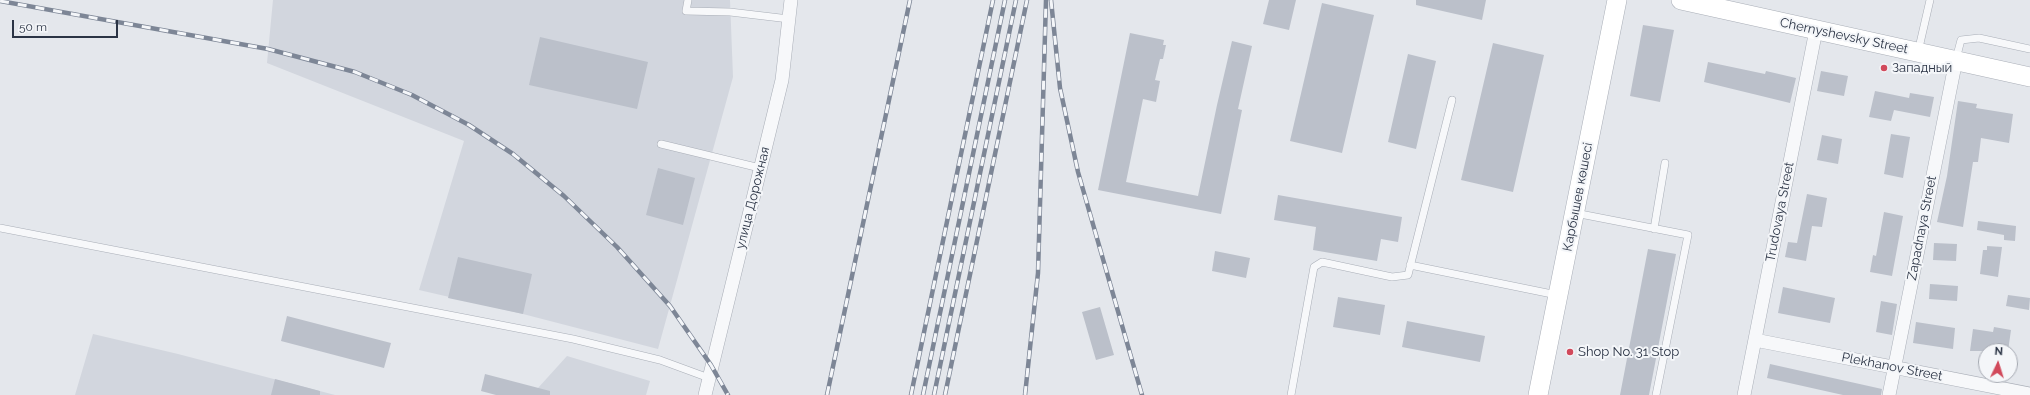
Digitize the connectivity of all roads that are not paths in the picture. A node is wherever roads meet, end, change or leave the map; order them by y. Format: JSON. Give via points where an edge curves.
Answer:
{"nodes":[{"id":1,"x":688,"y":0,"type":"edge"},
{"id":2,"x":791,"y":0,"type":"edge"},
{"id":3,"x":1617,"y":0,"type":"edge"},
{"id":4,"x":1681,"y":0,"type":"edge"},
{"id":5,"x":1930,"y":0,"type":"edge"},
{"id":6,"x":789,"y":19,"type":"junction"},
{"id":7,"x":1816,"y":30,"type":"junction"},
{"id":8,"x":2030,"y":49,"type":"edge"},
{"id":9,"x":1918,"y":52,"type":"junction"},
{"id":10,"x":1956,"y":60,"type":"junction"},
{"id":11,"x":2030,"y":77,"type":"edge"},
{"id":12,"x":1452,"y":100,"type":"dead end"},
{"id":13,"x":662,"y":144,"type":"dead end"},
{"id":14,"x":1665,"y":163,"type":"dead end"},
{"id":15,"x":760,"y":168,"type":"junction"},
{"id":16,"x":1574,"y":213,"type":"junction"},
{"id":17,"x":0,"y":228,"type":"edge"},
{"id":18,"x":1654,"y":229,"type":"junction"},
{"id":19,"x":1410,"y":265,"type":"junction"},
{"id":20,"x":1558,"y":295,"type":"junction"},
{"id":21,"x":1755,"y":340,"type":"junction"},
{"id":22,"x":1894,"y":367,"type":"junction"},
{"id":23,"x":709,"y":378,"type":"junction"},
{"id":24,"x":2029,"y":392,"type":"edge"},
{"id":25,"x":705,"y":395,"type":"edge"},
{"id":26,"x":1291,"y":395,"type":"edge"},
{"id":27,"x":1538,"y":395,"type":"edge"},
{"id":28,"x":1656,"y":395,"type":"edge"},
{"id":29,"x":1744,"y":395,"type":"edge"},
{"id":30,"x":1889,"y":395,"type":"edge"}],
"edges":[{"from":1,"to":6,"type":"lane","via":[[686,11],[730,12]]},
{"from":2,"to":6,"type":"street","name":"улица Дорожная"},
{"from":3,"to":16,"type":"main road","name":"Карбышев көшесі"},
{"from":4,"to":7,"type":"main road","name":"Chernyshevsky Street"},
{"from":5,"to":9,"type":"lane"},
{"from":6,"to":15,"type":"street","name":"улица Дорожная","via":[[782,80]]},
{"from":7,"to":9,"type":"main road","name":"Chernyshevsky Street"},
{"from":7,"to":21,"type":"street","name":"Trudovaya Street"},
{"from":8,"to":10,"type":"lane","via":[[1979,38],[1962,40]]},
{"from":9,"to":10,"type":"main road","name":"Chernyshevsky Street"},
{"from":10,"to":11,"type":"main road","name":"Chernyshevsky Street"},
{"from":10,"to":22,"type":"street","name":"Zapadnaya Street"},
{"from":12,"to":19,"type":"lane"},
{"from":13,"to":15,"type":"lane"},
{"from":14,"to":18,"type":"lane"},
{"from":15,"to":23,"type":"street","name":"улица Дорожная"},
{"from":16,"to":18,"type":"lane"},
{"from":16,"to":20,"type":"main road","name":"Карбышев көшесі"},
{"from":17,"to":23,"type":"lane","via":[[573,339],[660,360]]},
{"from":18,"to":28,"type":"lane","via":[[1688,235]]},
{"from":19,"to":20,"type":"lane"},
{"from":19,"to":26,"type":"lane","via":[[1408,275],[1392,277],[1322,262],[1314,267]]},
{"from":20,"to":27,"type":"main road","name":"Карбышев көшесі"},
{"from":21,"to":22,"type":"street","name":"Plekhanov Street"},
{"from":21,"to":29,"type":"street","name":"Trudovaya Street"},
{"from":22,"to":24,"type":"street","name":"Plekhanov Street"},
{"from":22,"to":30,"type":"street","name":"Zapadnaya Street"},
{"from":23,"to":25,"type":"street","name":"улица Дорожная"}]}
